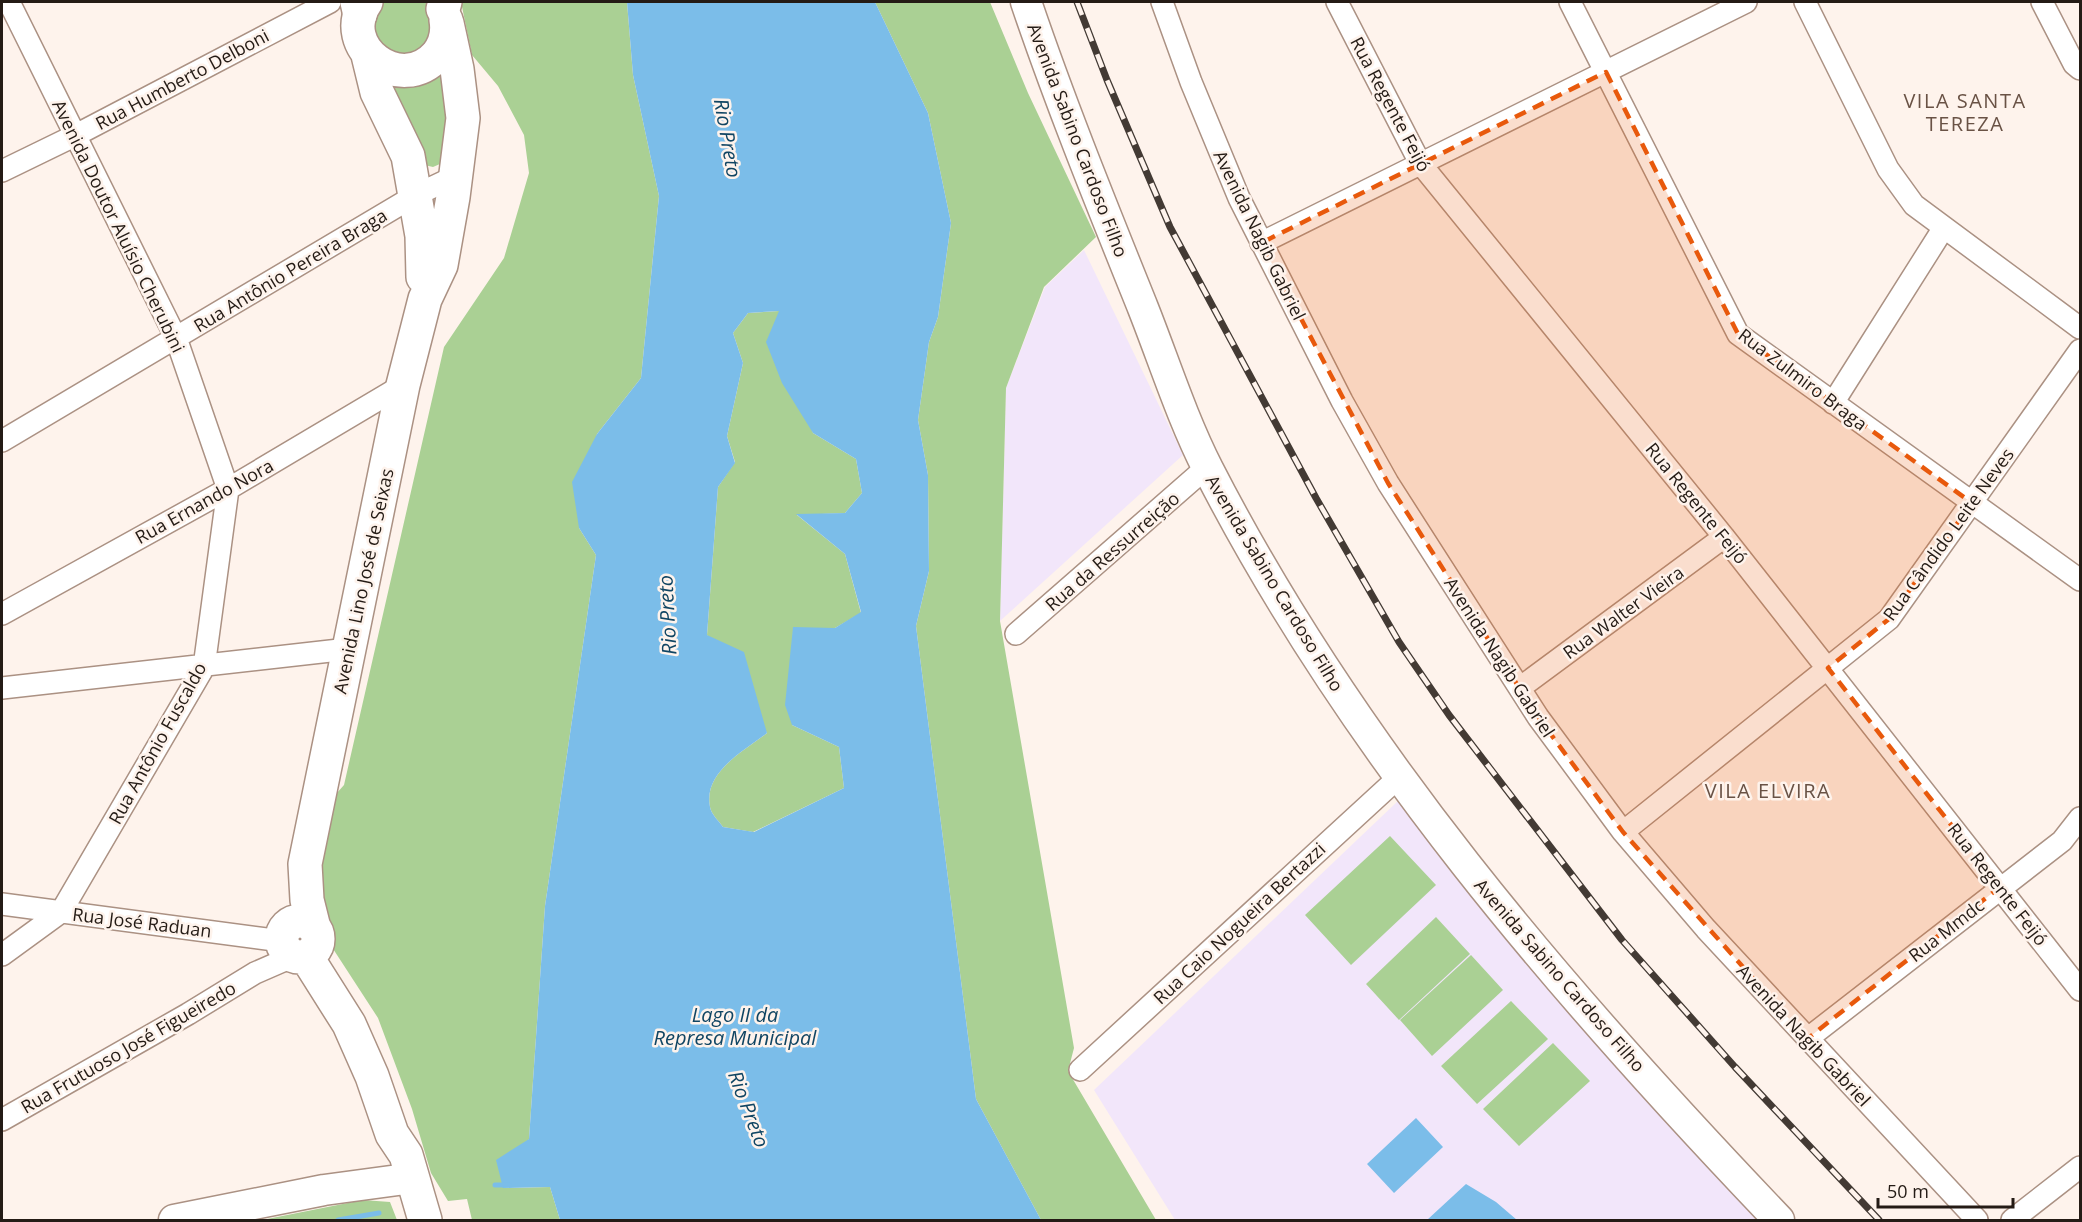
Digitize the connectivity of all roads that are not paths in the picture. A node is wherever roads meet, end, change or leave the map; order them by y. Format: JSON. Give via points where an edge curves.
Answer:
{"nodes":[{"id":1,"x":9,"y":2,"type":"edge"},
{"id":2,"x":1026,"y":2,"type":"edge"},
{"id":3,"x":1162,"y":2,"type":"edge"},
{"id":4,"x":1337,"y":2,"type":"edge"},
{"id":5,"x":1570,"y":2,"type":"edge"},
{"id":6,"x":1746,"y":2,"type":"edge"},
{"id":7,"x":1805,"y":2,"type":"edge"},
{"id":8,"x":2042,"y":2,"type":"edge"},
{"id":9,"x":444,"y":9,"type":"edge"},
{"id":10,"x":353,"y":15,"type":"edge"},
{"id":11,"x":2080,"y":69,"type":"edge"},
{"id":12,"x":1606,"y":72,"type":"junction"},
{"id":13,"x":76,"y":135,"type":"junction"},
{"id":14,"x":1420,"y":163,"type":"junction"},
{"id":15,"x":2,"y":171,"type":"edge"},
{"id":16,"x":456,"y":176,"type":"junction"},
{"id":17,"x":416,"y":195,"type":"junction"},
{"id":18,"x":1943,"y":229,"type":"junction"},
{"id":19,"x":1261,"y":243,"type":"junction"},
{"id":20,"x":425,"y":299,"type":"junction"},
{"id":21,"x":2080,"y":328,"type":"edge"},
{"id":22,"x":176,"y":339,"type":"junction"},
{"id":23,"x":2080,"y":350,"type":"edge"},
{"id":24,"x":403,"y":385,"type":"junction"},
{"id":25,"x":1833,"y":403,"type":"junction"},
{"id":26,"x":2,"y":441,"type":"edge"},
{"id":27,"x":1207,"y":467,"type":"junction"},
{"id":28,"x":228,"y":489,"type":"junction"},
{"id":29,"x":1972,"y":503,"type":"junction"},
{"id":30,"x":1724,"y":537,"type":"junction"},
{"id":31,"x":2080,"y":580,"type":"edge"},
{"id":32,"x":2,"y":614,"type":"edge"},
{"id":33,"x":1016,"y":634,"type":"dead end"},
{"id":34,"x":348,"y":649,"type":"junction"},
{"id":35,"x":204,"y":667,"type":"junction"},
{"id":36,"x":1828,"y":668,"type":"junction"},
{"id":37,"x":1521,"y":687,"type":"junction"},
{"id":38,"x":2,"y":688,"type":"edge"},
{"id":39,"x":1399,"y":777,"type":"junction"},
{"id":40,"x":2080,"y":818,"type":"edge"},
{"id":41,"x":1623,"y":832,"type":"junction"},
{"id":42,"x":2000,"y":887,"type":"junction"},
{"id":43,"x":2,"y":904,"type":"edge"},
{"id":44,"x":62,"y":912,"type":"junction"},
{"id":45,"x":298,"y":942,"type":"junction"},
{"id":46,"x":2,"y":955,"type":"edge"},
{"id":47,"x":2080,"y":990,"type":"edge"},
{"id":48,"x":1807,"y":1039,"type":"junction"},
{"id":49,"x":1080,"y":1070,"type":"dead end"},
{"id":50,"x":2,"y":1120,"type":"edge"},
{"id":51,"x":409,"y":1166,"type":"junction"},
{"id":52,"x":2080,"y":1167,"type":"edge"},
{"id":53,"x":174,"y":1221,"type":"edge"},
{"id":54,"x":425,"y":1221,"type":"edge"},
{"id":55,"x":1779,"y":1221,"type":"edge"},
{"id":56,"x":1977,"y":1221,"type":"edge"},
{"id":57,"x":2012,"y":1221,"type":"edge"}],
"edges":[{"from":1,"to":13,"type":"street","name":"Avenida Doutor Aluísio Cherubini"},
{"from":2,"to":27,"type":"main road","name":"Avenida Sabino Cardoso Filho","via":[[1056,89]]},
{"from":3,"to":19,"type":"street","name":"Avenida Nagib Gabriel","via":[[1191,82]]},
{"from":4,"to":14,"type":"street","name":"Rua Regente Feijó"},
{"from":5,"to":12,"type":"street","name":"Rua Zulmiro Braga"},
{"from":6,"to":12,"type":"street"},
{"from":7,"to":18,"type":"street","via":[[1888,169],[1914,205]]},
{"from":8,"to":11,"type":"street"},
{"from":9,"to":10,"type":"main road","via":[[446,38],[441,50],[419,68],[392,70],[379,64]]},
{"from":9,"to":16,"type":"main road","name":"Avenida Lino José de Seixas","via":[[463,118]]},
{"from":10,"to":13,"type":"street","name":"Rua Humberto Delboni"},
{"from":10,"to":17,"type":"main road","name":"Avenida Lino José de Seixas","via":[[377,92],[408,156]]},
{"from":12,"to":14,"type":"street"},
{"from":12,"to":25,"type":"street","name":"Rua Zulmiro Braga","via":[[1738,334]]},
{"from":13,"to":15,"type":"street","name":"Rua Humberto Delboni"},
{"from":13,"to":22,"type":"street","name":"Avenida Doutor Aluísio Cherubini"},
{"from":14,"to":19,"type":"street"},
{"from":14,"to":30,"type":"street","name":"Rua Regente Feijó"},
{"from":16,"to":17,"type":"street","name":"Rua Antônio Pereira Braga"},
{"from":16,"to":20,"type":"main road","name":"Avenida Lino José de Seixas","via":[[441,265]]},
{"from":17,"to":20,"type":"main road","name":"Avenida Lino José de Seixas"},
{"from":17,"to":22,"type":"street","name":"Rua Antônio Pereira Braga"},
{"from":18,"to":21,"type":"street"},
{"from":18,"to":25,"type":"street"},
{"from":19,"to":37,"type":"street","name":"Avenida Nagib Gabriel","via":[[1388,483]]},
{"from":20,"to":24,"type":"main road","name":"Avenida Lino José de Seixas"},
{"from":22,"to":26,"type":"street","name":"Rua Antônio Pereira Braga"},
{"from":22,"to":28,"type":"street","name":"Avenida Doutor Aluísio Cherubini"},
{"from":23,"to":29,"type":"street","name":"Rua Cândido Leite Neves"},
{"from":24,"to":28,"type":"street","name":"Rua Ernando Nora"},
{"from":24,"to":34,"type":"main road","name":"Avenida Lino José de Seixas"},
{"from":25,"to":29,"type":"street","name":"Rua Zulmiro Braga"},
{"from":27,"to":33,"type":"street","name":"Rua da Ressurreição"},
{"from":27,"to":39,"type":"main road","name":"Avenida Sabino Cardoso Filho","via":[[1288,613]]},
{"from":28,"to":32,"type":"street","name":"Rua Ernando Nora"},
{"from":28,"to":35,"type":"street","name":"Rua Antônio Fuscaldo"},
{"from":29,"to":31,"type":"street","name":"Rua Zulmiro Braga"},
{"from":29,"to":36,"type":"street","name":"Rua Cândido Leite Neves","via":[[1889,619]]},
{"from":30,"to":36,"type":"street","name":"Rua Regente Feijó"},
{"from":30,"to":37,"type":"street","name":"Rua Walter Vieira"},
{"from":34,"to":35,"type":"street"},
{"from":34,"to":45,"type":"main road","name":"Avenida Lino José de Seixas","via":[[305,864],[307,900]]},
{"from":35,"to":38,"type":"street"},
{"from":35,"to":44,"type":"street","name":"Rua Antônio Fuscaldo"},
{"from":36,"to":41,"type":"street","name":"Rua Cândido Leite Neves"},
{"from":36,"to":42,"type":"street","name":"Rua Regente Feijó"},
{"from":37,"to":41,"type":"street","name":"Avenida Nagib Gabriel","via":[[1538,717]]},
{"from":39,"to":49,"type":"street","name":"Rua Caio Nogueira Bertazzi"},
{"from":39,"to":55,"type":"main road","name":"Avenida Sabino Cardoso Filho","via":[[1479,881],[1583,1005]]},
{"from":40,"to":42,"type":"street","name":"Rua Mmdc","via":[[2062,841]]},
{"from":41,"to":48,"type":"street","name":"Avenida Nagib Gabriel"},
{"from":42,"to":47,"type":"street","name":"Rua Regente Feijó"},
{"from":42,"to":48,"type":"street","name":"Rua Mmdc"},
{"from":43,"to":44,"type":"street","name":"Rua José Raduan"},
{"from":44,"to":45,"type":"street","name":"Rua José Raduan"},
{"from":44,"to":46,"type":"street","name":"Rua Antônio Fuscaldo"},
{"from":45,"to":50,"type":"street","name":"Rua Frutuoso José Figueiredo","via":[[189,1014]]},
{"from":45,"to":51,"type":"main road","name":"Avenida Lino José de Seixas","via":[[349,1024],[392,1134]]},
{"from":48,"to":56,"type":"street","name":"Avenida Nagib Gabriel"},
{"from":51,"to":53,"type":"main road","via":[[324,1190]]},
{"from":51,"to":54,"type":"main road","name":"Avenida Lino José de Seixas"},
{"from":52,"to":57,"type":"street"}]}
